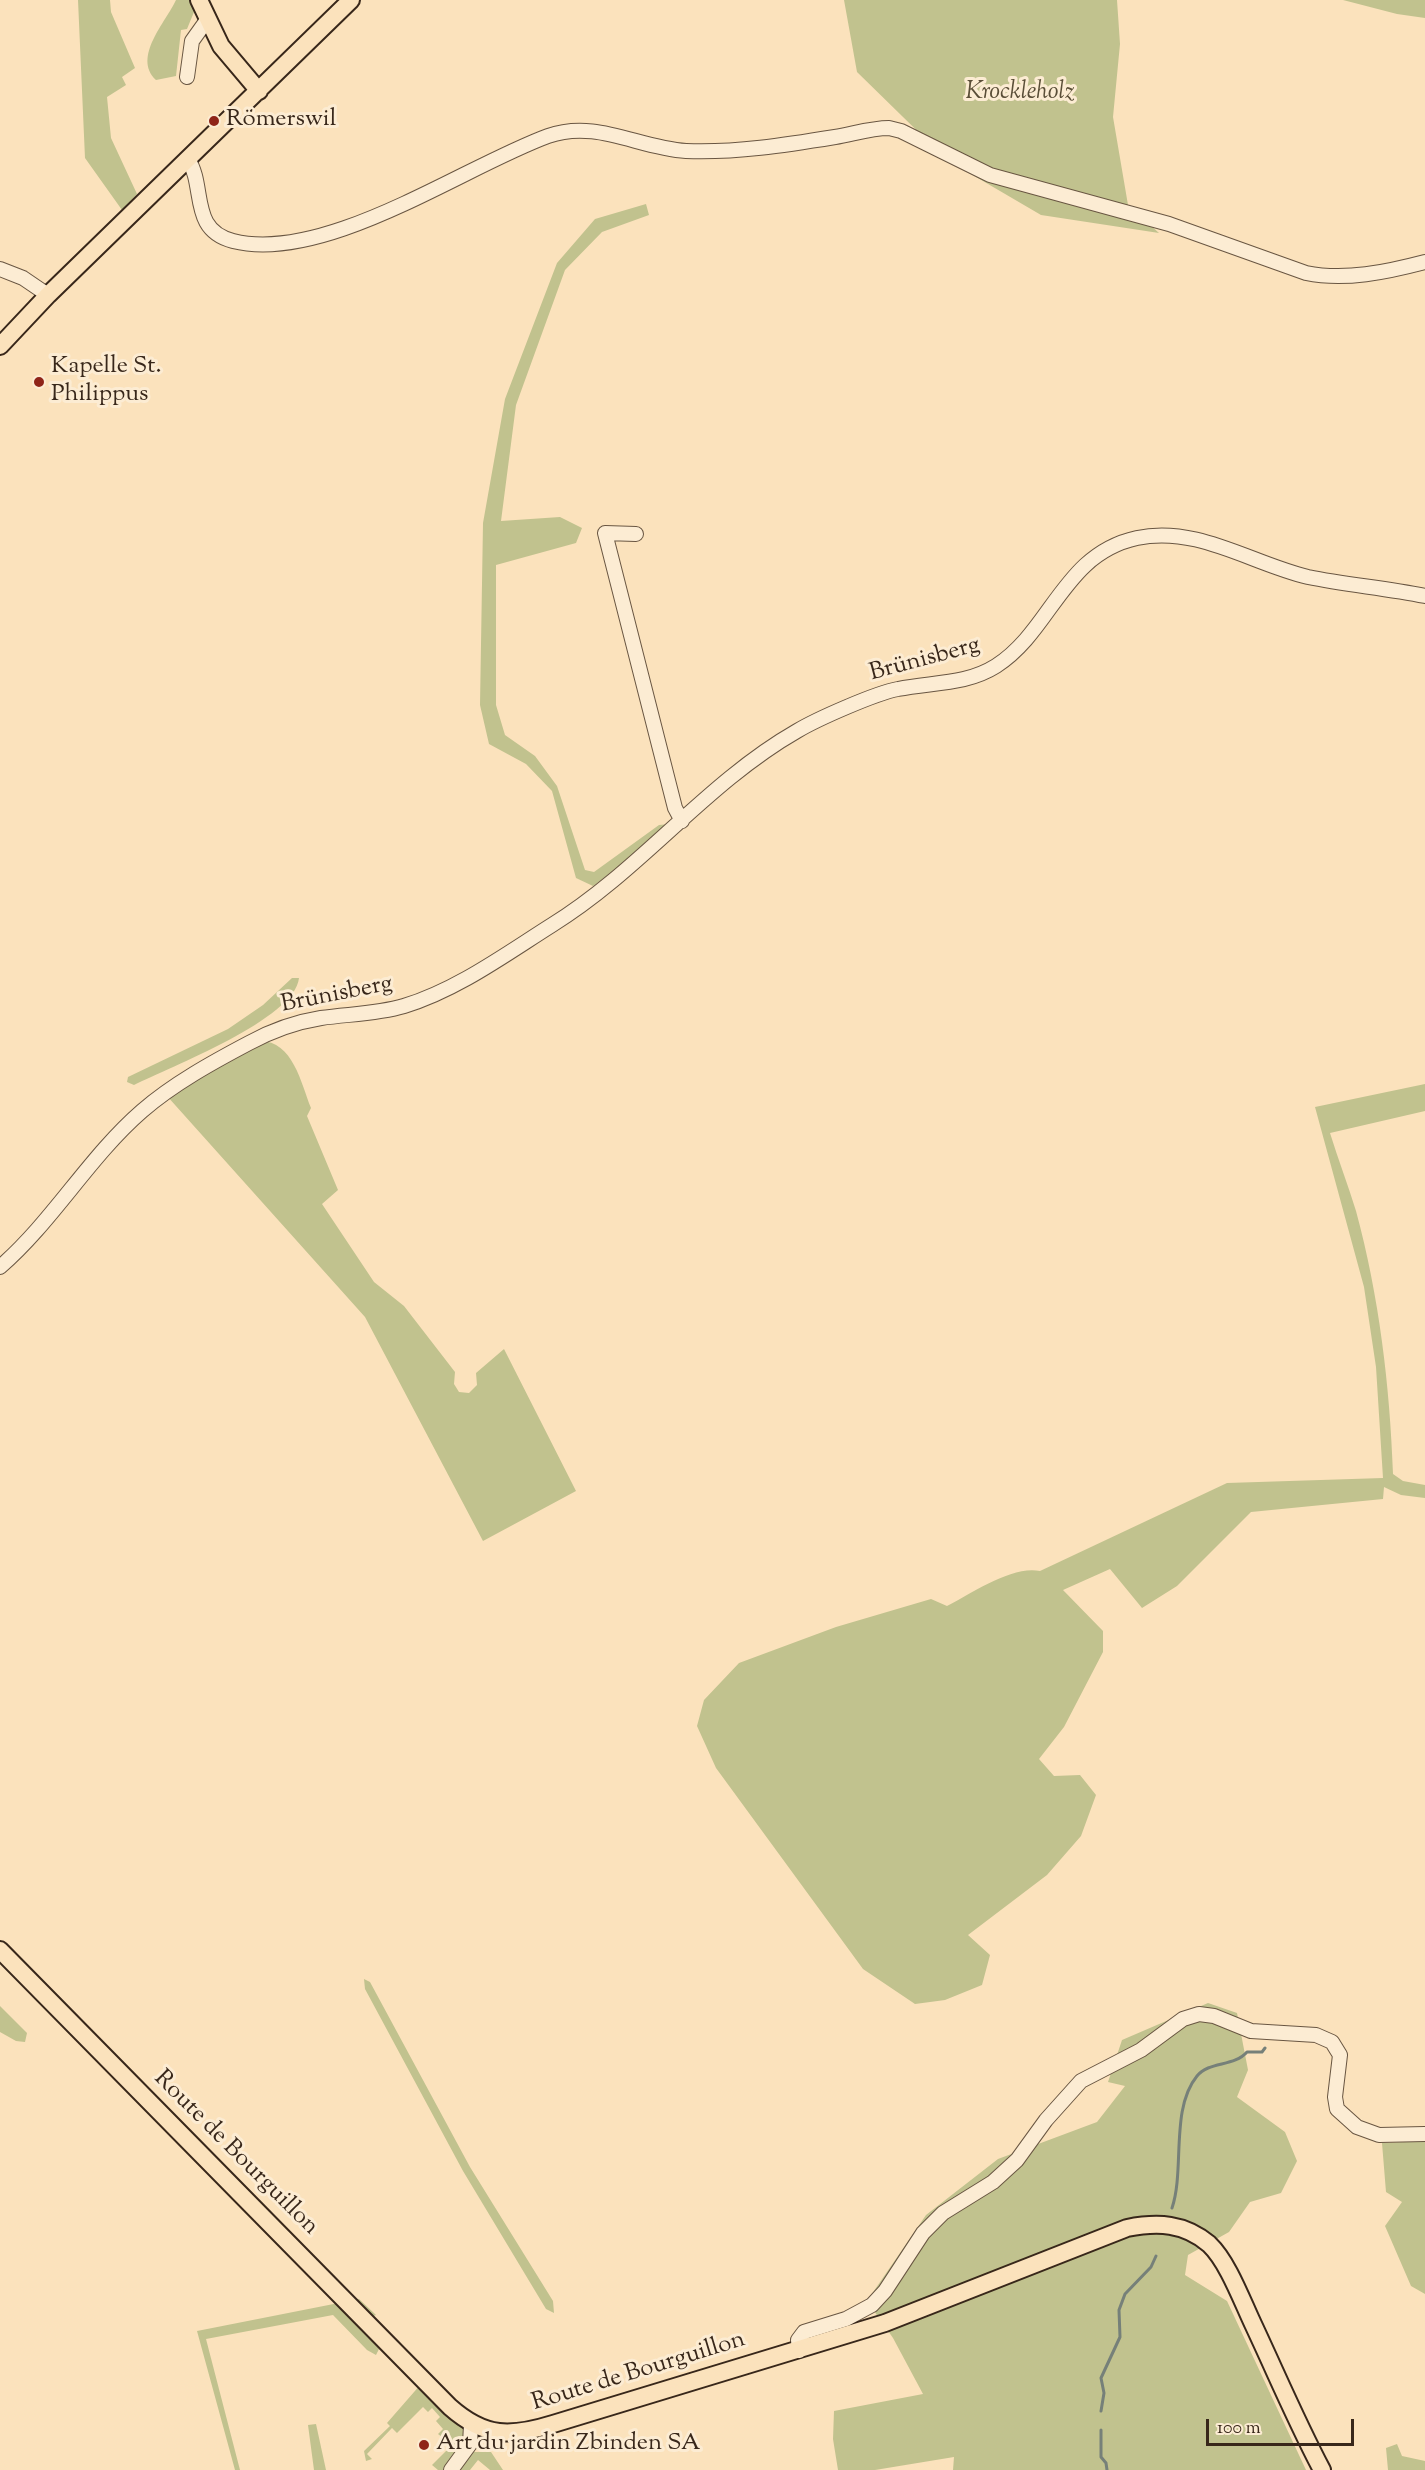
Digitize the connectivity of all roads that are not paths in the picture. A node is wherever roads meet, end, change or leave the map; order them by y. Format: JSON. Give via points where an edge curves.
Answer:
{"nodes":[{"id":1,"x":199,"y":0,"type":"edge"},
{"id":2,"x":351,"y":0,"type":"edge"},
{"id":3,"x":207,"y":20,"type":"junction"},
{"id":4,"x":187,"y":77,"type":"dead end"},
{"id":5,"x":259,"y":91,"type":"junction"},
{"id":6,"x":188,"y":159,"type":"junction"},
{"id":7,"x":1425,"y":262,"type":"edge"},
{"id":8,"x":0,"y":269,"type":"edge"},
{"id":9,"x":48,"y":295,"type":"junction"},
{"id":10,"x":0,"y":346,"type":"edge"},
{"id":11,"x":636,"y":534,"type":"dead end"},
{"id":12,"x":1425,"y":596,"type":"edge"},
{"id":13,"x":682,"y":821,"type":"junction"},
{"id":14,"x":0,"y":1267,"type":"edge"},
{"id":15,"x":0,"y":1950,"type":"edge"},
{"id":16,"x":1425,"y":2134,"type":"edge"},
{"id":17,"x":799,"y":2350,"type":"junction"},
{"id":18,"x":471,"y":2424,"type":"junction"},
{"id":19,"x":451,"y":2470,"type":"edge"},
{"id":20,"x":1322,"y":2470,"type":"edge"}],
"edges":[{"from":1,"to":3,"type":"main road"},
{"from":2,"to":5,"type":"main road"},
{"from":3,"to":4,"type":"street","via":[[193,38]]},
{"from":3,"to":5,"type":"main road","via":[[232,61]]},
{"from":5,"to":6,"type":"main road"},
{"from":6,"to":7,"type":"street","via":[[194,170],[202,215],[224,237],[242,243],[268,244],[338,229],[535,141],[569,130],[602,131],[662,148],[689,151],[772,145],[889,128],[901,130],[990,175],[1169,225],[1306,273],[1353,275]]},
{"from":6,"to":9,"type":"main road"},
{"from":8,"to":9,"type":"street","via":[[23,278]]},
{"from":9,"to":10,"type":"main road"},
{"from":11,"to":13,"type":"street","via":[[605,533],[675,808]]},
{"from":12,"to":13,"type":"street","name":"Brünisberg","via":[[1307,576],[1203,541],[1161,536],[1136,538],[1091,560],[1070,580],[1025,639],[996,666],[963,680],[894,689],[797,731],[746,766]]},
{"from":13,"to":14,"type":"street","name":"Brünisberg","via":[[631,868],[562,919],[447,988],[391,1009],[322,1018],[274,1031],[165,1093],[116,1137],[52,1215]]},
{"from":15,"to":18,"type":"main road","name":"Route de Bourguillon"},
{"from":16,"to":17,"type":"street","via":[[1379,2135],[1357,2127],[1337,2109],[1340,2055],[1332,2042],[1316,2035],[1251,2031],[1214,2016],[1199,2014],[1184,2019],[1141,2050],[1081,2081],[1017,2160],[923,2233],[872,2305],[846,2319],[804,2332],[798,2340]]},
{"from":17,"to":18,"type":"main road","name":"Route de Bourguillon","via":[[530,2431],[505,2434]]},
{"from":17,"to":20,"type":"main road","name":"Route de Bourguillon","via":[[968,2292],[1127,2228],[1173,2224],[1210,2246],[1232,2278]]},
{"from":18,"to":19,"type":"street","via":[[470,2444]]}]}
